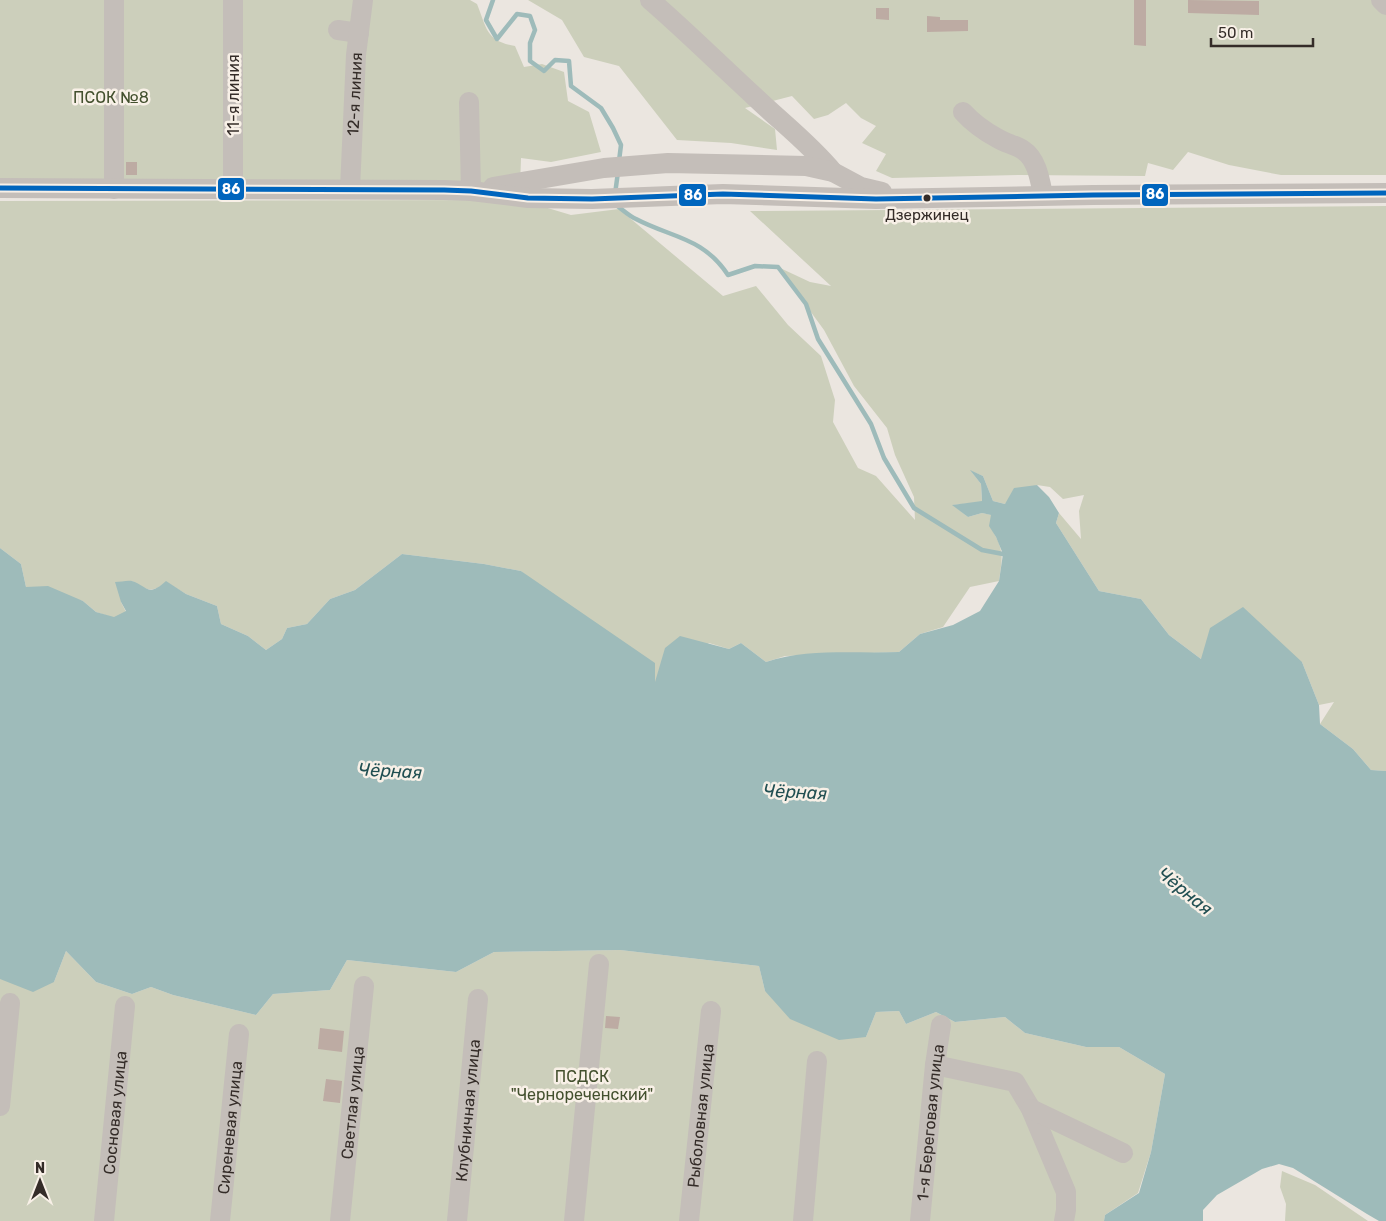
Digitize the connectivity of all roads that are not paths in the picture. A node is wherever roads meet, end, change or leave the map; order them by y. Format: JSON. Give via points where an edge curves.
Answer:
{"nodes":[{"id":1,"x":114,"y":0,"type":"edge"},
{"id":2,"x":233,"y":0,"type":"edge"},
{"id":3,"x":363,"y":0,"type":"edge"},
{"id":4,"x":650,"y":0,"type":"edge"},
{"id":5,"x":1381,"y":0,"type":"edge"},
{"id":6,"x":1386,"y":5,"type":"edge"},
{"id":7,"x":338,"y":30,"type":"dead end"},
{"id":8,"x":359,"y":33,"type":"junction"},
{"id":9,"x":469,"y":102,"type":"dead end"},
{"id":10,"x":963,"y":112,"type":"dead end"},
{"id":11,"x":832,"y":172,"type":"junction"},
{"id":12,"x":0,"y":188,"type":"edge"},
{"id":13,"x":114,"y":189,"type":"junction"},
{"id":14,"x":350,"y":189,"type":"junction"},
{"id":15,"x":233,"y":190,"type":"junction"},
{"id":16,"x":472,"y":190,"type":"junction"},
{"id":17,"x":1386,"y":193,"type":"edge"},
{"id":18,"x":1043,"y":195,"type":"junction"},
{"id":19,"x":908,"y":197,"type":"junction"},
{"id":20,"x":599,"y":964,"type":"dead end"},
{"id":21,"x":364,"y":986,"type":"dead end"},
{"id":22,"x":478,"y":999,"type":"dead end"},
{"id":23,"x":10,"y":1004,"type":"dead end"},
{"id":24,"x":125,"y":1006,"type":"dead end"},
{"id":25,"x":712,"y":1010,"type":"dead end"},
{"id":26,"x":941,"y":1025,"type":"dead end"},
{"id":27,"x":239,"y":1034,"type":"dead end"},
{"id":28,"x":817,"y":1061,"type":"dead end"},
{"id":29,"x":935,"y":1065,"type":"junction"},
{"id":30,"x":0,"y":1106,"type":"edge"},
{"id":31,"x":1031,"y":1109,"type":"junction"},
{"id":32,"x":1123,"y":1153,"type":"dead end"},
{"id":33,"x":104,"y":1221,"type":"edge"},
{"id":34,"x":220,"y":1221,"type":"edge"},
{"id":35,"x":340,"y":1221,"type":"edge"},
{"id":36,"x":456,"y":1221,"type":"edge"},
{"id":37,"x":574,"y":1221,"type":"edge"},
{"id":38,"x":689,"y":1221,"type":"edge"},
{"id":39,"x":803,"y":1221,"type":"edge"},
{"id":40,"x":920,"y":1221,"type":"edge"},
{"id":41,"x":1064,"y":1221,"type":"edge"}],
"edges":[{"from":1,"to":13,"type":"street"},
{"from":2,"to":15,"type":"street","name":"11-я линия"},
{"from":3,"to":8,"type":"street","name":"12-я линия"},
{"from":4,"to":11,"type":"street","via":[[817,153]]},
{"from":5,"to":6,"type":"street"},
{"from":7,"to":8,"type":"street"},
{"from":8,"to":14,"type":"street","name":"12-я линия"},
{"from":9,"to":16,"type":"street"},
{"from":10,"to":18,"type":"street","via":[[998,139],[1024,150],[1040,177]]},
{"from":11,"to":16,"type":"street","via":[[806,166],[648,164]]},
{"from":11,"to":19,"type":"street","via":[[862,187]]},
{"from":12,"to":13,"type":"street"},
{"from":13,"to":15,"type":"street"},
{"from":14,"to":15,"type":"street"},
{"from":14,"to":16,"type":"street"},
{"from":16,"to":19,"type":"street","via":[[528,198],[724,194],[876,199]]},
{"from":17,"to":18,"type":"street"},
{"from":18,"to":19,"type":"street"},
{"from":20,"to":37,"type":"street"},
{"from":21,"to":35,"type":"street","name":"Светлая улица"},
{"from":22,"to":36,"type":"street","name":"Клубничная улица"},
{"from":23,"to":30,"type":"street"},
{"from":24,"to":33,"type":"street","name":"Сосновая улица"},
{"from":25,"to":38,"type":"street","name":"Рыболовная улица"},
{"from":26,"to":29,"type":"street","name":"1-я Береговая улица"},
{"from":27,"to":34,"type":"street","name":"Сиреневая улица"},
{"from":28,"to":39,"type":"street"},
{"from":29,"to":31,"type":"street","via":[[1015,1082]]},
{"from":29,"to":40,"type":"street","name":"1-я Береговая улица"},
{"from":31,"to":32,"type":"street"},
{"from":31,"to":41,"type":"street","via":[[1066,1192]]}]}
